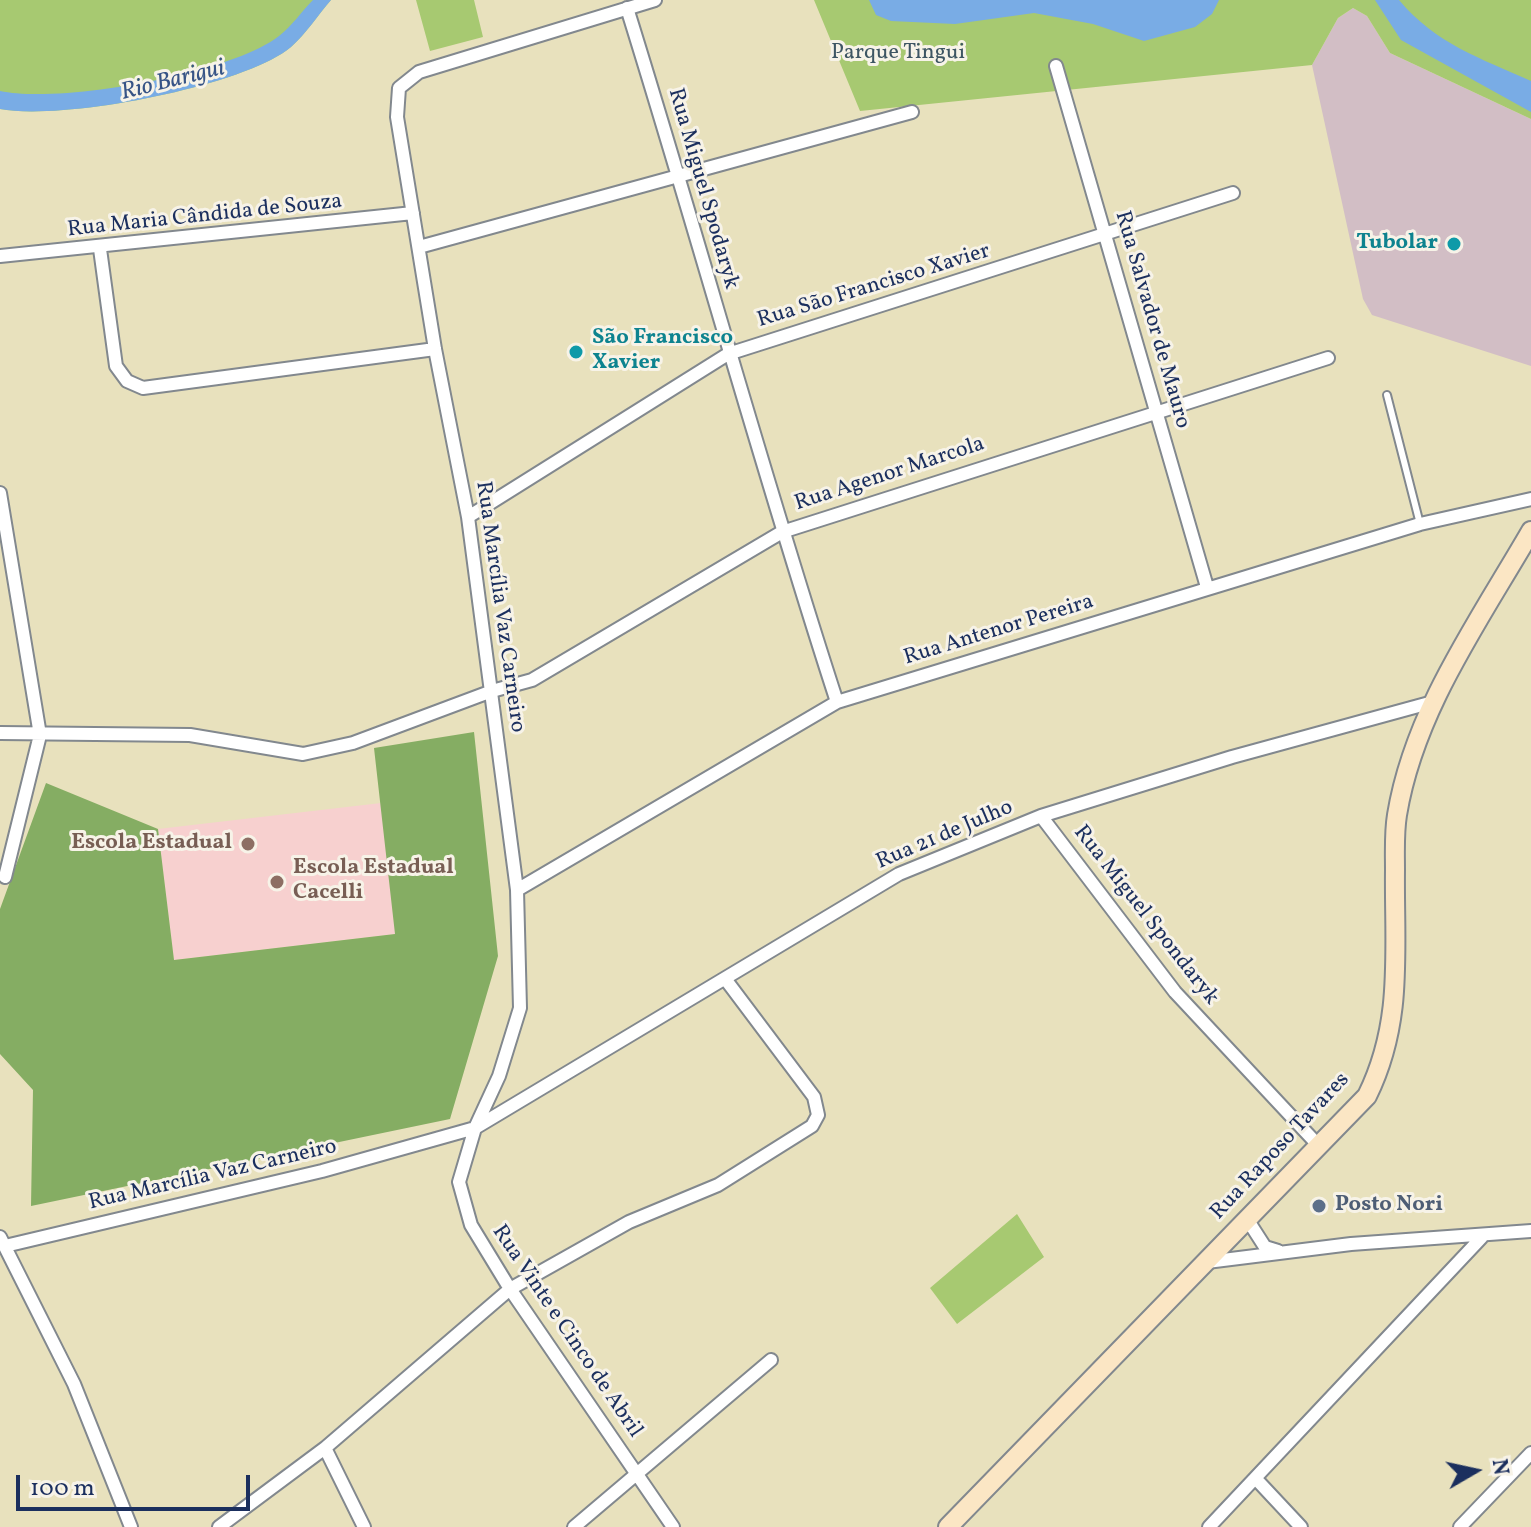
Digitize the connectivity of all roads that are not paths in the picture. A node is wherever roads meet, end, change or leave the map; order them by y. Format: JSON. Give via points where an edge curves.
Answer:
{"nodes":[{"id":1,"x":655,"y":0,"type":"edge"},
{"id":2,"x":627,"y":8,"type":"junction"},
{"id":3,"x":1056,"y":66,"type":"dead end"},
{"id":4,"x":912,"y":112,"type":"dead end"},
{"id":5,"x":679,"y":176,"type":"junction"},
{"id":6,"x":1233,"y":193,"type":"dead end"},
{"id":7,"x":413,"y":213,"type":"junction"},
{"id":8,"x":1105,"y":236,"type":"junction"},
{"id":9,"x":419,"y":247,"type":"junction"},
{"id":10,"x":100,"y":249,"type":"junction"},
{"id":11,"x":0,"y":256,"type":"edge"},
{"id":12,"x":435,"y":349,"type":"junction"},
{"id":13,"x":728,"y":354,"type":"junction"},
{"id":14,"x":1328,"y":358,"type":"dead end"},
{"id":15,"x":1387,"y":395,"type":"dead end"},
{"id":16,"x":1157,"y":410,"type":"junction"},
{"id":17,"x":0,"y":493,"type":"edge"},
{"id":18,"x":1531,"y":499,"type":"edge"},
{"id":19,"x":468,"y":517,"type":"junction"},
{"id":20,"x":1420,"y":524,"type":"junction"},
{"id":21,"x":1531,"y":531,"type":"edge"},
{"id":22,"x":782,"y":532,"type":"junction"},
{"id":23,"x":1207,"y":587,"type":"junction"},
{"id":24,"x":492,"y":691,"type":"junction"},
{"id":25,"x":837,"y":702,"type":"junction"},
{"id":26,"x":1433,"y":702,"type":"junction"},
{"id":27,"x":0,"y":733,"type":"edge"},
{"id":28,"x":40,"y":735,"type":"junction"},
{"id":29,"x":1041,"y":816,"type":"junction"},
{"id":30,"x":5,"y":877,"type":"dead end"},
{"id":31,"x":517,"y":890,"type":"junction"},
{"id":32,"x":726,"y":980,"type":"junction"},
{"id":33,"x":475,"y":1128,"type":"junction"},
{"id":34,"x":1318,"y":1145,"type":"junction"},
{"id":35,"x":468,"y":1148,"type":"joint"},
{"id":36,"x":1247,"y":1219,"type":"junction"},
{"id":37,"x":1531,"y":1231,"type":"edge"},
{"id":38,"x":1482,"y":1237,"type":"junction"},
{"id":39,"x":3,"y":1242,"type":"edge"},
{"id":40,"x":1281,"y":1252,"type":"junction"},
{"id":41,"x":1207,"y":1262,"type":"junction"},
{"id":42,"x":0,"y":1264,"type":"edge"},
{"id":43,"x":15,"y":1267,"type":"junction"},
{"id":44,"x":510,"y":1289,"type":"junction"},
{"id":45,"x":771,"y":1360,"type":"dead end"},
{"id":46,"x":325,"y":1448,"type":"junction"},
{"id":47,"x":1531,"y":1453,"type":"edge"},
{"id":48,"x":638,"y":1476,"type":"junction"},
{"id":49,"x":1257,"y":1480,"type":"junction"},
{"id":50,"x":131,"y":1527,"type":"edge"},
{"id":51,"x":219,"y":1527,"type":"edge"},
{"id":52,"x":364,"y":1527,"type":"edge"},
{"id":53,"x":574,"y":1527,"type":"edge"},
{"id":54,"x":673,"y":1527,"type":"edge"},
{"id":55,"x":948,"y":1527,"type":"edge"},
{"id":56,"x":1209,"y":1527,"type":"edge"},
{"id":57,"x":1301,"y":1527,"type":"edge"},
{"id":58,"x":1460,"y":1527,"type":"edge"}],
"edges":[{"from":1,"to":2,"type":"street"},
{"from":2,"to":5,"type":"street","name":"Rua Miguel Spodaryk"},
{"from":2,"to":7,"type":"street","name":"Rua Marcília Vaz Carneiro","via":[[419,72],[399,88],[397,117]]},
{"from":3,"to":8,"type":"street","name":"Rua Salvador de Mauro"},
{"from":4,"to":5,"type":"street"},
{"from":5,"to":9,"type":"street"},
{"from":5,"to":13,"type":"street","name":"Rua Miguel Spodaryk"},
{"from":6,"to":8,"type":"street","name":"Rua São Francisco Xavier"},
{"from":7,"to":9,"type":"street","name":"Rua Marcília Vaz Carneiro"},
{"from":7,"to":10,"type":"street","name":"Rua Maria Cândida de Souza"},
{"from":8,"to":13,"type":"street","name":"Rua São Francisco Xavier"},
{"from":8,"to":16,"type":"street","name":"Rua Salvador de Mauro"},
{"from":9,"to":12,"type":"street","name":"Rua Marcília Vaz Carneiro"},
{"from":10,"to":11,"type":"street","name":"Rua Maria Cândida de Souza"},
{"from":10,"to":12,"type":"street","via":[[116,366],[127,381],[143,388]]},
{"from":12,"to":19,"type":"street","name":"Rua Marcília Vaz Carneiro"},
{"from":13,"to":19,"type":"street","name":"Rua São Francisco Xavier"},
{"from":13,"to":22,"type":"street","name":"Rua Miguel Spodaryk"},
{"from":14,"to":16,"type":"street","name":"Rua Agenor Marcola"},
{"from":15,"to":20,"type":"lane"},
{"from":16,"to":22,"type":"street","name":"Rua Agenor Marcola"},
{"from":16,"to":23,"type":"street","name":"Rua Salvador de Mauro"},
{"from":17,"to":28,"type":"street"},
{"from":18,"to":20,"type":"street","name":"Rua Antenor Pereira"},
{"from":19,"to":24,"type":"street","name":"Rua Marcília Vaz Carneiro"},
{"from":20,"to":23,"type":"street","name":"Rua Antenor Pereira"},
{"from":21,"to":26,"type":"main road","name":"Rua Raposo Tavares"},
{"from":22,"to":24,"type":"street","name":"Rua Agenor Marcola","via":[[532,680]]},
{"from":22,"to":25,"type":"street","name":"Rua Miguel Spodaryk"},
{"from":23,"to":25,"type":"street","name":"Rua Antenor Pereira"},
{"from":24,"to":28,"type":"street","name":"Rua Agenor Marcola","via":[[353,743],[303,754],[190,735]]},
{"from":24,"to":31,"type":"street","name":"Rua Marcília Vaz Carneiro"},
{"from":25,"to":31,"type":"street","name":"Rua Antenor Pereira"},
{"from":26,"to":29,"type":"street","name":"Rua 21 de Julho"},
{"from":26,"to":34,"type":"main road","name":"Rua Raposo Tavares","via":[[1405,772],[1396,819],[1393,1024],[1367,1096]]},
{"from":27,"to":28,"type":"street","name":"Rua Agenor Marcola"},
{"from":28,"to":30,"type":"street"},
{"from":29,"to":32,"type":"street","name":"Rua 21 de Julho","via":[[899,874]]},
{"from":29,"to":34,"type":"street","name":"Rua Miguel Spondaryk","via":[[1175,992]]},
{"from":31,"to":33,"type":"street","name":"Rua Marcília Vaz Carneiro","via":[[520,1008],[499,1076]]},
{"from":32,"to":33,"type":"street","name":"Rua 21 de Julho"},
{"from":32,"to":44,"type":"street","via":[[814,1097],[818,1115],[812,1126],[718,1185],[629,1222]]},
{"from":33,"to":35,"type":"street","name":"Rua Marcília Vaz Carneiro"},
{"from":33,"to":39,"type":"street","name":"Rua Marcília Vaz Carneiro","via":[[322,1171]]},
{"from":34,"to":36,"type":"main road","name":"Rua Raposo Tavares"},
{"from":35,"to":44,"type":"street","name":"Rua Vinte e Cinco de Abril","via":[[459,1182],[471,1225]]},
{"from":36,"to":40,"type":"street","via":[[1265,1247]]},
{"from":36,"to":41,"type":"main road","name":"Rua Raposo Tavares"},
{"from":37,"to":38,"type":"street"},
{"from":38,"to":40,"type":"street"},
{"from":38,"to":49,"type":"street"},
{"from":39,"to":43,"type":"street"},
{"from":40,"to":41,"type":"street"},
{"from":41,"to":55,"type":"main road","name":"Rua Raposo Tavares"},
{"from":42,"to":43,"type":"street"},
{"from":43,"to":50,"type":"street","via":[[74,1384]]},
{"from":44,"to":46,"type":"street"},
{"from":44,"to":48,"type":"street","name":"Rua Vinte e Cinco de Abril"},
{"from":45,"to":48,"type":"street"},
{"from":46,"to":51,"type":"street"},
{"from":46,"to":52,"type":"street"},
{"from":47,"to":58,"type":"street"},
{"from":48,"to":53,"type":"street"},
{"from":48,"to":54,"type":"street","name":"Rua Vinte e Cinco de Abril"},
{"from":49,"to":56,"type":"street"},
{"from":49,"to":57,"type":"street"}]}
